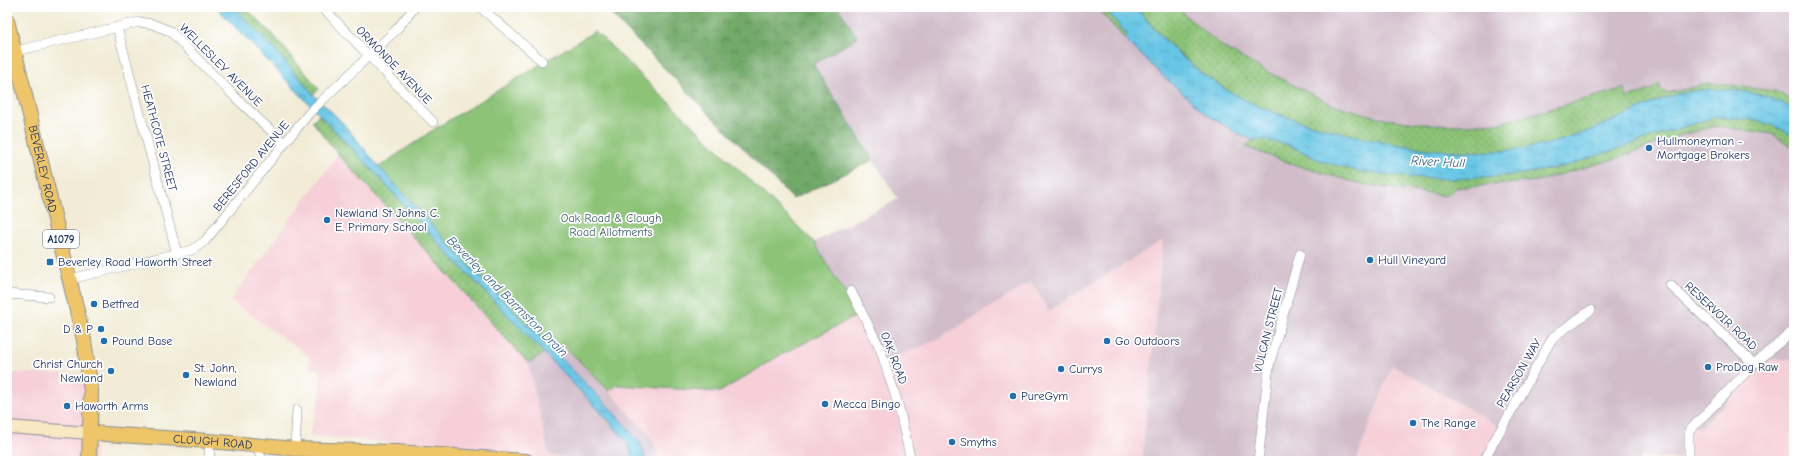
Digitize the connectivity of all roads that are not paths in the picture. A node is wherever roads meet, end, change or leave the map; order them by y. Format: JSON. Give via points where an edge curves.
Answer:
{"nodes":[{"id":1,"x":322,"y":7,"type":"edge"},
{"id":2,"x":415,"y":7,"type":"edge"},
{"id":3,"x":480,"y":7,"type":"edge"},
{"id":4,"x":7,"y":20,"type":"edge"},
{"id":5,"x":117,"y":27,"type":"junction"},
{"id":6,"x":16,"y":51,"type":"junction"},
{"id":7,"x":368,"y":56,"type":"junction"},
{"id":8,"x":542,"y":61,"type":"dead end"},
{"id":9,"x":433,"y":122,"type":"dead end"},
{"id":10,"x":284,"y":143,"type":"junction"},
{"id":11,"x":177,"y":254,"type":"junction"},
{"id":12,"x":1300,"y":254,"type":"dead end"},
{"id":13,"x":70,"y":279,"type":"junction"},
{"id":14,"x":1670,"y":285,"type":"dead end"},
{"id":15,"x":851,"y":291,"type":"dead end"},
{"id":16,"x":7,"y":294,"type":"edge"},
{"id":17,"x":48,"y":297,"type":"dead end"},
{"id":18,"x":1591,"y":310,"type":"dead end"},
{"id":19,"x":1794,"y":330,"type":"edge"},
{"id":20,"x":1754,"y":364,"type":"junction"},
{"id":21,"x":297,"y":410,"type":"dead end"},
{"id":22,"x":7,"y":427,"type":"edge"},
{"id":23,"x":90,"y":433,"type":"junction"},
{"id":24,"x":209,"y":441,"type":"junction"},
{"id":25,"x":257,"y":445,"type":"junction"},
{"id":26,"x":295,"y":449,"type":"junction"},
{"id":27,"x":348,"y":456,"type":"edge"},
{"id":28,"x":446,"y":458,"type":"edge"},
{"id":29,"x":89,"y":461,"type":"edge"},
{"id":30,"x":210,"y":461,"type":"edge"},
{"id":31,"x":262,"y":461,"type":"edge"},
{"id":32,"x":526,"y":461,"type":"edge"},
{"id":33,"x":911,"y":461,"type":"edge"},
{"id":34,"x":1258,"y":461,"type":"edge"},
{"id":35,"x":1483,"y":461,"type":"edge"},
{"id":36,"x":1689,"y":461,"type":"edge"}],
"edges":[{"from":1,"to":7,"type":"street","name":"ORMONDE AVENUE"},
{"from":2,"to":7,"type":"street","name":"BERESFORD AVENUE","via":[[396,30]]},
{"from":3,"to":8,"type":"street"},
{"from":4,"to":6,"type":"main road","name":"BEVERLEY ROAD","number":"A1079"},
{"from":5,"to":6,"type":"street","name":"WELLESLEY AVENUE"},
{"from":5,"to":10,"type":"street","name":"WELLESLEY AVENUE","via":[[139,22],[170,30]]},
{"from":5,"to":11,"type":"street","name":"HEATHCOTE STREET"},
{"from":6,"to":13,"type":"main road","name":"BEVERLEY ROAD","number":"A1079"},
{"from":7,"to":9,"type":"street","name":"ORMONDE AVENUE"},
{"from":7,"to":10,"type":"street","name":"BERESFORD AVENUE","via":[[310,112]]},
{"from":10,"to":11,"type":"street","name":"BERESFORD AVENUE","via":[[206,241],[192,250]]},
{"from":11,"to":13,"type":"street","name":"BERESFORD AVENUE"},
{"from":12,"to":34,"type":"street","name":"VULCAN STREET","via":[[1269,366]]},
{"from":13,"to":23,"type":"main road","name":"BEVERLEY ROAD","number":"A1079","via":[[87,356],[91,391]]},
{"from":14,"to":20,"type":"street","name":"RESERVOIR ROAD"},
{"from":15,"to":33,"type":"street","name":"OAK ROAD","via":[[880,348],[898,404]]},
{"from":16,"to":17,"type":"street"},
{"from":18,"to":35,"type":"street","name":"PEARSON WAY","via":[[1553,337]]},
{"from":19,"to":20,"type":"street","name":"RESERVOIR ROAD"},
{"from":20,"to":36,"type":"street","name":"RESERVOIR ROAD","via":[[1689,431]]},
{"from":21,"to":26,"type":"street"},
{"from":22,"to":23,"type":"main road"},
{"from":23,"to":24,"type":"main road","name":"CLOUGH ROAD"},
{"from":23,"to":29,"type":"main road","name":"BEVERLEY ROAD","number":"A1079"},
{"from":24,"to":25,"type":"main road","name":"CLOUGH ROAD"},
{"from":24,"to":30,"type":"street"},
{"from":25,"to":26,"type":"main road","name":"CLOUGH ROAD"},
{"from":25,"to":31,"type":"street"},
{"from":26,"to":27,"type":"main road","name":"CLOUGH ROAD"},
{"from":27,"to":28,"type":"main road","name":"CLOUGH ROAD","via":[[396,452]]},
{"from":28,"to":32,"type":"main road","name":"CLOUGH ROAD"}]}
